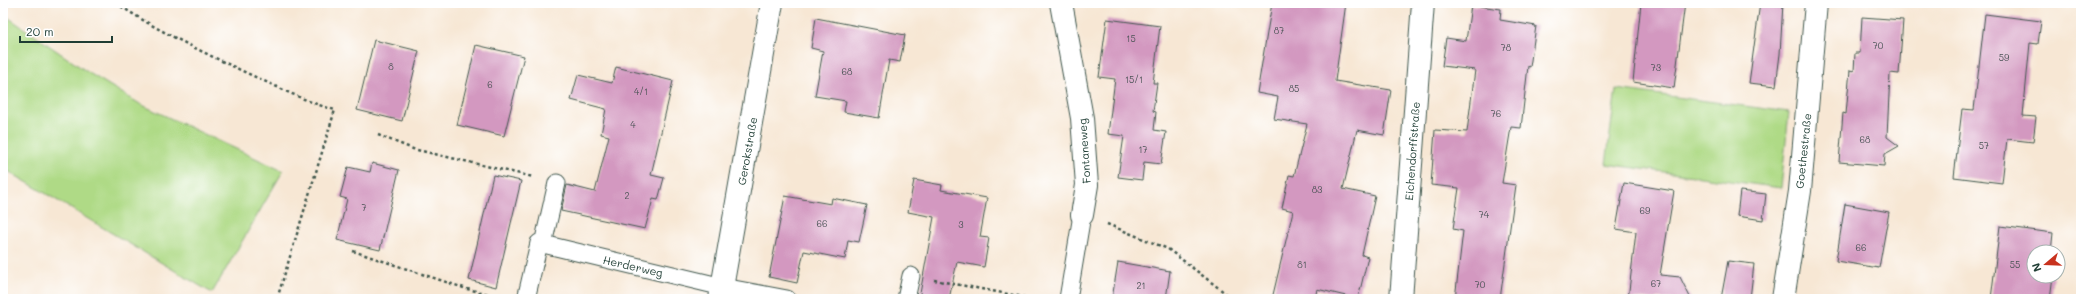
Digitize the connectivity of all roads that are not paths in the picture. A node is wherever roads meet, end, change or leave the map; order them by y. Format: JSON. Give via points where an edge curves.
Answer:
{"nodes":[{"id":1,"x":772,"y":3,"type":"edge"},
{"id":2,"x":1061,"y":3,"type":"edge"},
{"id":3,"x":1423,"y":3,"type":"edge"},
{"id":4,"x":1816,"y":3,"type":"edge"},
{"id":5,"x":557,"y":183,"type":"road end"},
{"id":6,"x":1082,"y":215,"type":"joint"},
{"id":7,"x":543,"y":244,"type":"junction"},
{"id":8,"x":911,"y":276,"type":"dead end"},
{"id":9,"x":722,"y":293,"type":"edge"},
{"id":10,"x":526,"y":299,"type":"edge"},
{"id":11,"x":787,"y":299,"type":"edge"},
{"id":12,"x":906,"y":299,"type":"edge"},
{"id":13,"x":1068,"y":299,"type":"edge"},
{"id":14,"x":1401,"y":299,"type":"edge"},
{"id":15,"x":1783,"y":299,"type":"edge"}],
"edges":[{"from":1,"to":9,"type":"street","name":"Gerokstraße"},
{"from":2,"to":6,"type":"street","name":"Fontaneweg","via":[[1083,132],[1087,185]]},
{"from":3,"to":14,"type":"street","name":"Eichendorffstraße"},
{"from":4,"to":15,"type":"street","name":"Goethestraße","via":[[1800,191]]},
{"from":5,"to":7,"type":"lane"},
{"from":6,"to":13,"type":"lane","name":"Fontaneweg"},
{"from":7,"to":9,"type":"lane","name":"Herderweg"},
{"from":7,"to":10,"type":"lane","via":[[539,243]]},
{"from":8,"to":12,"type":"lane"},
{"from":9,"to":11,"type":"lane","name":"Herderweg"}]}
